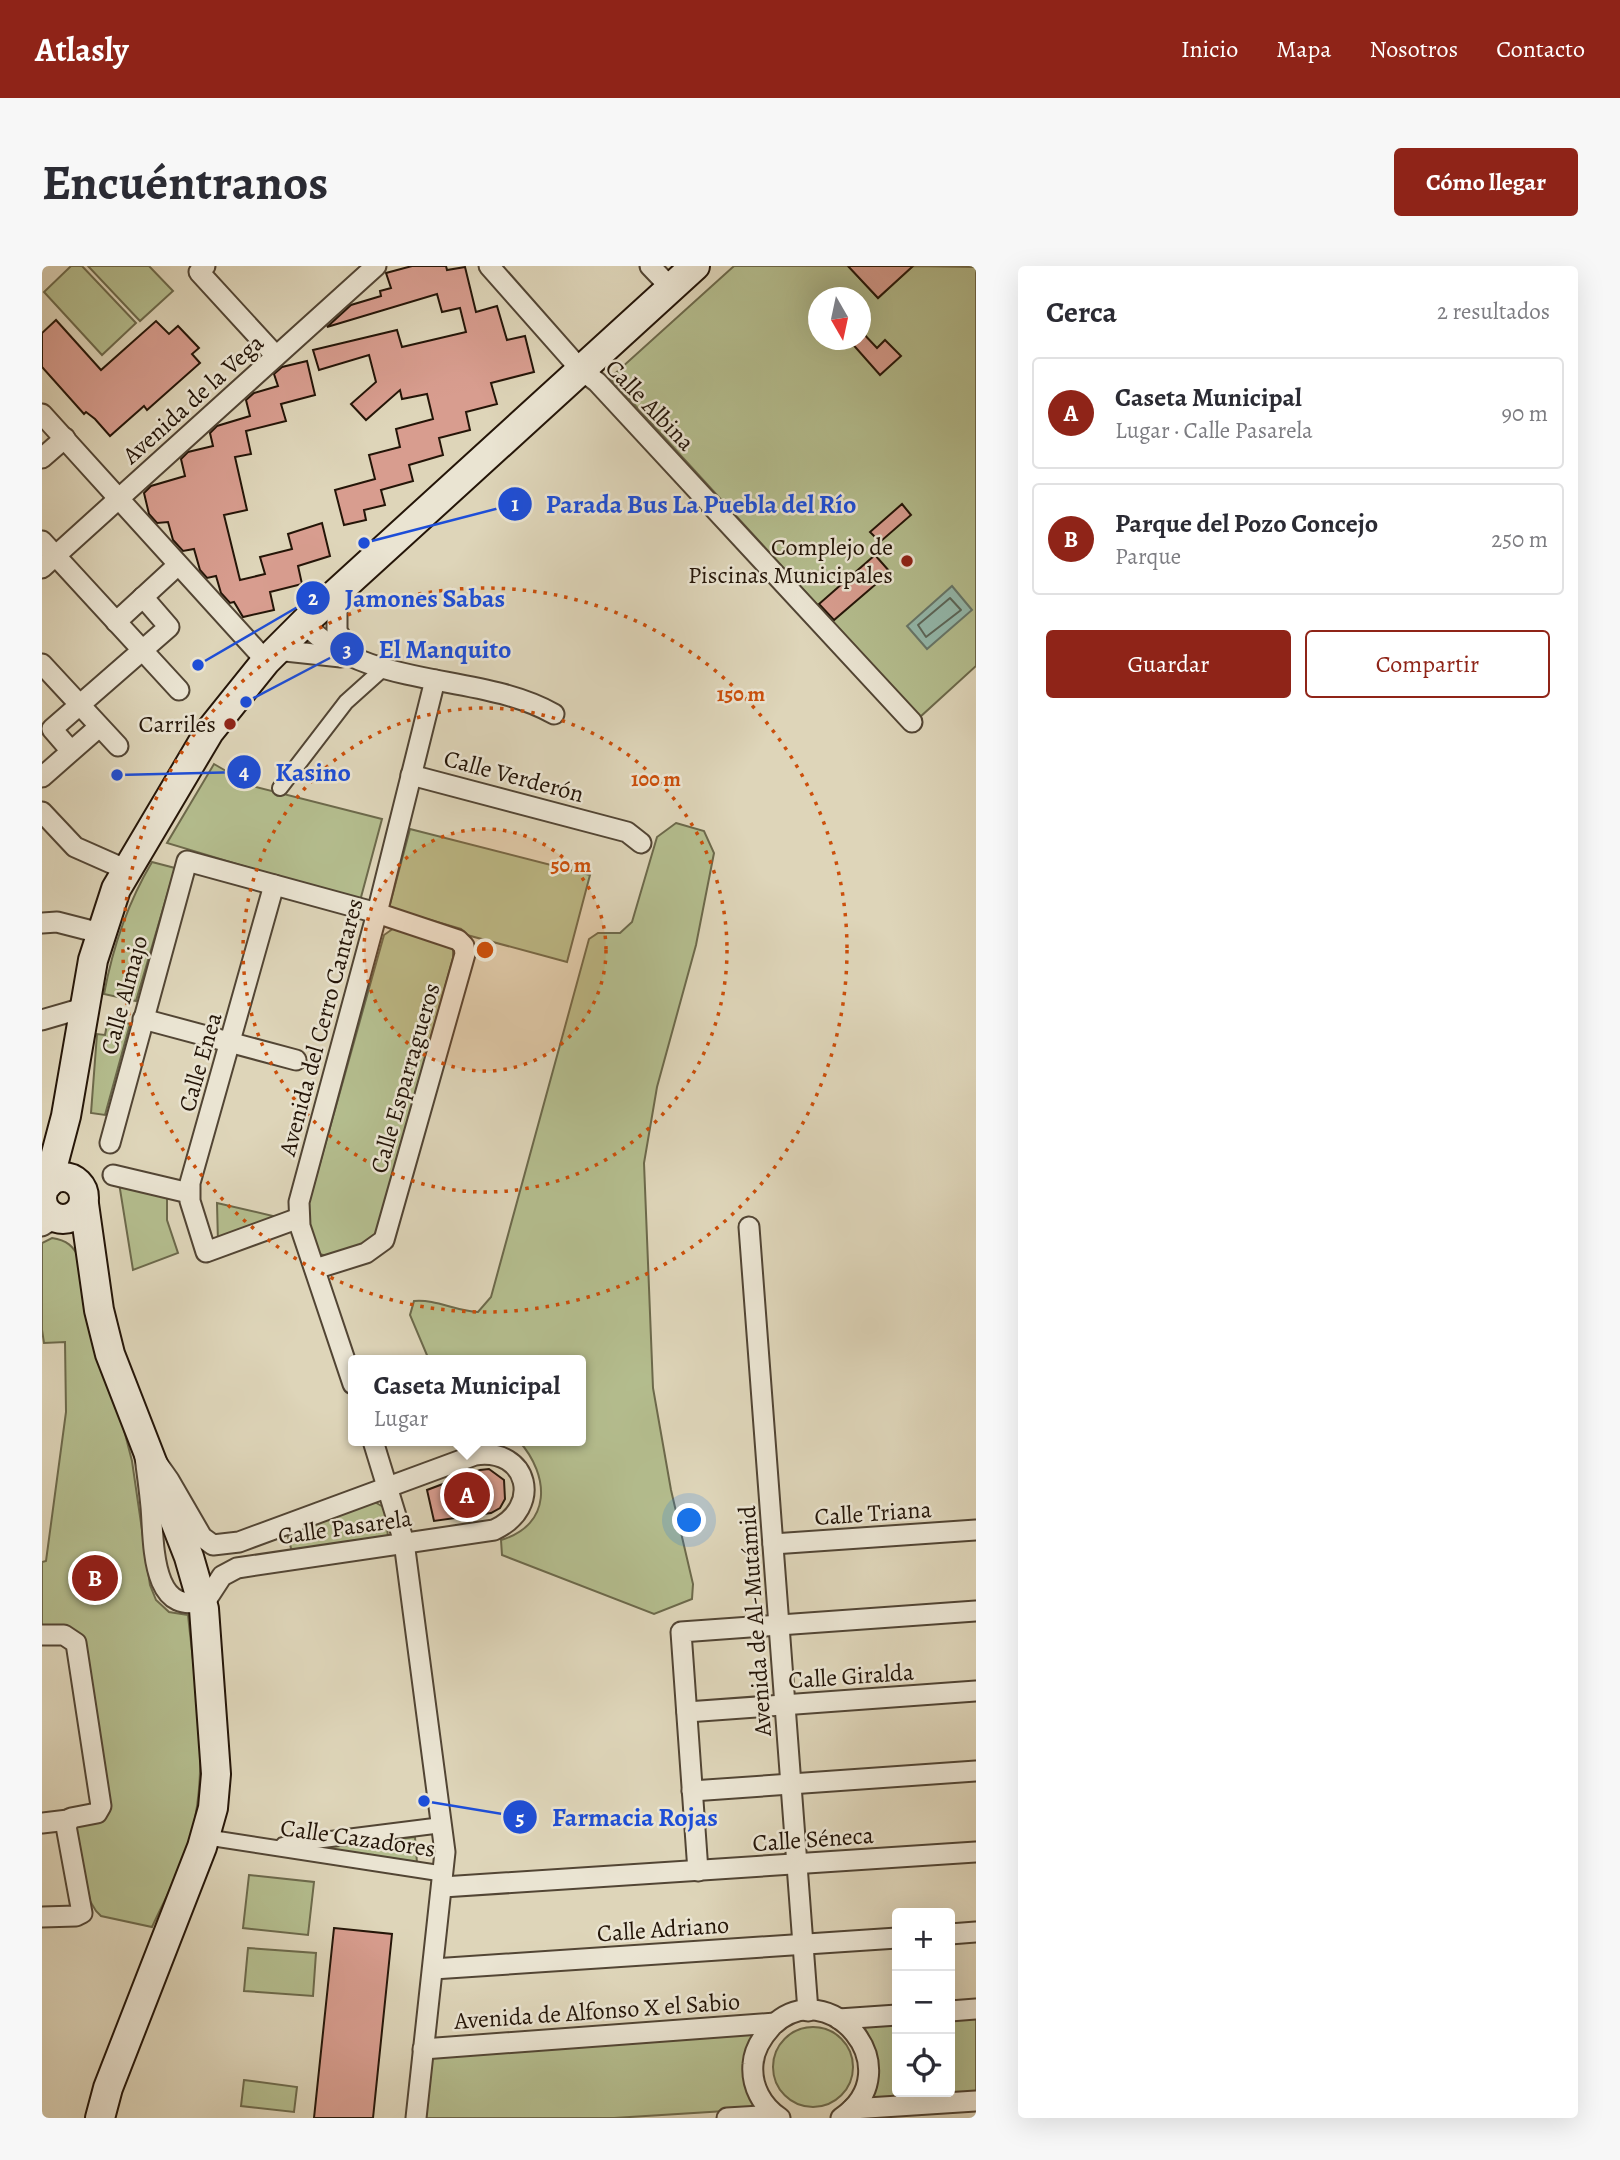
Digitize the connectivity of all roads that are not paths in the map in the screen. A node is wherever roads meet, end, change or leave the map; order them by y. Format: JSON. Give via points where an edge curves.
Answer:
{"nodes":[{"id":1,"x":376,"y":266,"type":"edge"},
{"id":2,"x":489,"y":266,"type":"edge"},
{"id":3,"x":650,"y":266,"type":"edge"},
{"id":4,"x":695,"y":266,"type":"edge"},
{"id":5,"x":202,"y":269,"type":"edge"},
{"id":6,"x":671,"y":288,"type":"junction"},
{"id":7,"x":276,"y":356,"type":"junction"},
{"id":8,"x":581,"y":370,"type":"junction"},
{"id":9,"x":42,"y":414,"type":"edge"},
{"id":10,"x":65,"y":438,"type":"junction"},
{"id":11,"x":42,"y":458,"type":"edge"},
{"id":12,"x":119,"y":498,"type":"junction"},
{"id":13,"x":46,"y":555,"type":"edge"},
{"id":14,"x":177,"y":565,"type":"junction"},
{"id":15,"x":337,"y":593,"type":"junction"},
{"id":16,"x":143,"y":597,"type":"junction"},
{"id":17,"x":116,"y":622,"type":"junction"},
{"id":18,"x":304,"y":623,"type":"junction"},
{"id":19,"x":142,"y":651,"type":"junction"},
{"id":20,"x":271,"y":655,"type":"junction"},
{"id":21,"x":357,"y":660,"type":"junction"},
{"id":22,"x":42,"y":664,"type":"edge"},
{"id":23,"x":385,"y":667,"type":"junction"},
{"id":24,"x":435,"y":680,"type":"junction"},
{"id":25,"x":179,"y":690,"type":"dead end"},
{"id":26,"x":79,"y":705,"type":"junction"},
{"id":27,"x":554,"y":714,"type":"dead end"},
{"id":28,"x":912,"y":722,"type":"dead end"},
{"id":29,"x":99,"y":727,"type":"junction"},
{"id":30,"x":118,"y":746,"type":"dead end"},
{"id":31,"x":71,"y":751,"type":"junction"},
{"id":32,"x":411,"y":775,"type":"junction"},
{"id":33,"x":42,"y":776,"type":"edge"},
{"id":34,"x":280,"y":788,"type":"dead end"},
{"id":35,"x":42,"y":812,"type":"edge"},
{"id":36,"x":641,"y":843,"type":"dead end"},
{"id":37,"x":127,"y":870,"type":"junction"},
{"id":38,"x":274,"y":885,"type":"junction"},
{"id":39,"x":377,"y":913,"type":"junction"},
{"id":40,"x":42,"y":923,"type":"edge"},
{"id":41,"x":100,"y":933,"type":"junction"},
{"id":42,"x":83,"y":1008,"type":"junction"},
{"id":43,"x":143,"y":1019,"type":"junction"},
{"id":44,"x":42,"y":1020,"type":"edge"},
{"id":45,"x":232,"y":1043,"type":"junction"},
{"id":46,"x":296,"y":1060,"type":"dead end"},
{"id":47,"x":110,"y":1143,"type":"dead end"},
{"id":48,"x":113,"y":1175,"type":"dead end"},
{"id":49,"x":189,"y":1193,"type":"junction"},
{"id":50,"x":55,"y":1205,"type":"edge"},
{"id":51,"x":299,"y":1218,"type":"junction"},
{"id":52,"x":749,"y":1227,"type":"dead end"},
{"id":53,"x":315,"y":1269,"type":"junction"},
{"id":54,"x":348,"y":1369,"type":"edge"},
{"id":55,"x":143,"y":1443,"type":"junction"},
{"id":56,"x":375,"y":1446,"type":"edge"},
{"id":57,"x":388,"y":1487,"type":"junction"},
{"id":58,"x":976,"y":1530,"type":"edge"},
{"id":59,"x":404,"y":1542,"type":"junction"},
{"id":60,"x":774,"y":1544,"type":"junction"},
{"id":61,"x":209,"y":1593,"type":"junction"},
{"id":62,"x":976,"y":1611,"type":"edge"},
{"id":63,"x":779,"y":1626,"type":"junction"},
{"id":64,"x":42,"y":1635,"type":"edge"},
{"id":65,"x":976,"y":1691,"type":"edge"},
{"id":66,"x":785,"y":1705,"type":"junction"},
{"id":67,"x":687,"y":1712,"type":"junction"},
{"id":68,"x":976,"y":1771,"type":"edge"},
{"id":69,"x":792,"y":1784,"type":"junction"},
{"id":70,"x":692,"y":1791,"type":"junction"},
{"id":71,"x":68,"y":1820,"type":"junction"},
{"id":72,"x":42,"y":1823,"type":"edge"},
{"id":73,"x":442,"y":1825,"type":"junction"},
{"id":74,"x":205,"y":1837,"type":"junction"},
{"id":75,"x":264,"y":1847,"type":"junction"},
{"id":76,"x":976,"y":1852,"type":"edge"},
{"id":77,"x":797,"y":1864,"type":"junction"},
{"id":78,"x":698,"y":1871,"type":"junction"},
{"id":79,"x":444,"y":1880,"type":"junction"},
{"id":80,"x":42,"y":1917,"type":"edge"},
{"id":81,"x":976,"y":1932,"type":"edge"},
{"id":82,"x":955,"y":1934,"type":"edge"},
{"id":83,"x":892,"y":1938,"type":"edge"},
{"id":84,"x":803,"y":1944,"type":"junction"},
{"id":85,"x":433,"y":1969,"type":"junction"},
{"id":86,"x":976,"y":2009,"type":"edge"},
{"id":87,"x":808,"y":2011,"type":"junction"},
{"id":88,"x":955,"y":2011,"type":"edge"},
{"id":89,"x":892,"y":2015,"type":"edge"},
{"id":90,"x":839,"y":2018,"type":"junction"},
{"id":91,"x":775,"y":2023,"type":"junction"},
{"id":92,"x":423,"y":2049,"type":"junction"},
{"id":93,"x":976,"y":2101,"type":"edge"},
{"id":94,"x":847,"y":2113,"type":"edge"},
{"id":95,"x":778,"y":2116,"type":"edge"},
{"id":96,"x":100,"y":2118,"type":"edge"},
{"id":97,"x":416,"y":2118,"type":"edge"},
{"id":98,"x":727,"y":2118,"type":"edge"}],
"edges":[{"from":1,"to":7,"type":"street","name":"Avenida de la Vega"},
{"from":2,"to":8,"type":"street","name":"Calle Albina"},
{"from":3,"to":6,"type":"street"},
{"from":4,"to":6,"type":"main road"},
{"from":5,"to":7,"type":"street"},
{"from":6,"to":8,"type":"main road"},
{"from":7,"to":12,"type":"street","name":"Avenida de la Vega"},
{"from":8,"to":15,"type":"main road"},
{"from":8,"to":28,"type":"street","name":"Calle Albina"},
{"from":9,"to":10,"type":"street"},
{"from":10,"to":11,"type":"street"},
{"from":10,"to":12,"type":"street"},
{"from":12,"to":13,"type":"street","name":"Avenida de la Vega"},
{"from":12,"to":14,"type":"street"},
{"from":13,"to":17,"type":"street"},
{"from":14,"to":16,"type":"street"},
{"from":14,"to":20,"type":"street"},
{"from":15,"to":18,"type":"main road"},
{"from":15,"to":21,"type":"street","via":[[337,631]]},
{"from":16,"to":17,"type":"street"},
{"from":16,"to":19,"type":"street","via":[[169,627]]},
{"from":17,"to":19,"type":"street"},
{"from":18,"to":20,"type":"main road"},
{"from":18,"to":21,"type":"street","via":[[330,646]]},
{"from":19,"to":25,"type":"street"},
{"from":19,"to":26,"type":"street"},
{"from":20,"to":21,"type":"street"},
{"from":20,"to":37,"type":"main road","via":[[209,732]]},
{"from":21,"to":23,"type":"street"},
{"from":22,"to":26,"type":"street"},
{"from":23,"to":24,"type":"street"},
{"from":23,"to":34,"type":"street","via":[[345,702]]},
{"from":24,"to":27,"type":"street","via":[[533,704]]},
{"from":24,"to":32,"type":"street","name":"Avenida del Cerro Cantares"},
{"from":26,"to":29,"type":"street"},
{"from":26,"to":31,"type":"street","via":[[52,729]]},
{"from":29,"to":30,"type":"street"},
{"from":29,"to":31,"type":"street"},
{"from":31,"to":33,"type":"street"},
{"from":32,"to":36,"type":"street","name":"Calle Verderón","via":[[627,832]]},
{"from":32,"to":39,"type":"street","name":"Avenida del Cerro Cantares"},
{"from":35,"to":37,"type":"street","via":[[75,847]]},
{"from":37,"to":41,"type":"main road"},
{"from":38,"to":39,"type":"street"},
{"from":38,"to":43,"type":"street","name":"Calle Almajo","via":[[187,861]]},
{"from":38,"to":45,"type":"street","name":"Calle Enea"},
{"from":39,"to":51,"type":"street","name":"Avenida del Cerro Cantares","via":[[299,1202]]},
{"from":39,"to":53,"type":"street","name":"Calle Esparragueros","via":[[458,940],[465,954],[384,1240],[366,1253]]},
{"from":40,"to":41,"type":"street","via":[[57,922]]},
{"from":41,"to":42,"type":"main road"},
{"from":42,"to":44,"type":"street"},
{"from":42,"to":50,"type":"main road","via":[[66,1116],[69,1142]]},
{"from":43,"to":45,"type":"street"},
{"from":43,"to":47,"type":"street","name":"Calle Almajo"},
{"from":45,"to":46,"type":"street"},
{"from":45,"to":49,"type":"street","name":"Calle Enea"},
{"from":48,"to":49,"type":"street"},
{"from":49,"to":51,"type":"street","via":[[206,1252]]},
{"from":50,"to":55,"type":"main road","via":[[91,1262],[107,1345]]},
{"from":51,"to":53,"type":"street","name":"Avenida del Cerro Cantares"},
{"from":52,"to":60,"type":"street","name":"Avenida de Al-Mutámid"},
{"from":53,"to":54,"type":"street","name":"Avenida del Cerro Cantares"},
{"from":55,"to":57,"type":"street","name":"Calle Pasarela","via":[[202,1537],[212,1545],[239,1542]]},
{"from":55,"to":61,"type":"main road","via":[[189,1557]]},
{"from":56,"to":57,"type":"street"},
{"from":57,"to":59,"type":"street"},
{"from":57,"to":59,"type":"street","name":"Calle Pasarela","via":[[488,1453],[502,1457],[523,1477],[522,1504],[506,1524],[481,1533]]},
{"from":58,"to":60,"type":"street","name":"Calle Triana"},
{"from":59,"to":61,"type":"street","name":"Calle Pasarela","via":[[237,1568],[222,1576]]},
{"from":59,"to":73,"type":"street"},
{"from":60,"to":63,"type":"street","name":"Avenida de Al-Mutámid"},
{"from":61,"to":74,"type":"main road","via":[[216,1774]]},
{"from":62,"to":63,"type":"street"},
{"from":63,"to":66,"type":"street","name":"Avenida de Al-Mutámid"},
{"from":63,"to":67,"type":"street","via":[[681,1632]]},
{"from":64,"to":71,"type":"street","via":[[70,1636],[78,1646],[101,1806],[97,1813]]},
{"from":65,"to":66,"type":"street","name":"Calle Giralda"},
{"from":66,"to":67,"type":"street","name":"Calle Giralda"},
{"from":66,"to":69,"type":"street","name":"Avenida de Al-Mutámid"},
{"from":67,"to":70,"type":"street"},
{"from":68,"to":69,"type":"street"},
{"from":69,"to":70,"type":"street"},
{"from":69,"to":77,"type":"street","name":"Avenida de Al-Mutámid"},
{"from":70,"to":78,"type":"street"},
{"from":71,"to":72,"type":"street"},
{"from":71,"to":80,"type":"street","via":[[82,1913]]},
{"from":73,"to":75,"type":"street","name":"Calle Cazadores"},
{"from":73,"to":79,"type":"street"},
{"from":74,"to":75,"type":"street","name":"Calle Cazadores"},
{"from":74,"to":96,"type":"main road"},
{"from":75,"to":79,"type":"street","name":"Calle Cazadores"},
{"from":76,"to":77,"type":"street","name":"Calle Séneca"},
{"from":77,"to":78,"type":"street","name":"Calle Séneca"},
{"from":77,"to":84,"type":"street","name":"Avenida de Al-Mutámid"},
{"from":78,"to":79,"type":"street","name":"Calle Séneca"},
{"from":79,"to":85,"type":"street"},
{"from":81,"to":82,"type":"street"},
{"from":83,"to":84,"type":"street","name":"Calle Adriano"},
{"from":84,"to":85,"type":"street","name":"Calle Adriano"},
{"from":84,"to":87,"type":"street","name":"Avenida de Al-Mutámid"},
{"from":85,"to":92,"type":"street"},
{"from":86,"to":88,"type":"street"},
{"from":87,"to":90,"type":"street"},
{"from":87,"to":91,"type":"street","name":"Avenida de Alfonso X el Sabio"},
{"from":89,"to":90,"type":"street"},
{"from":90,"to":94,"type":"street","via":[[852,2028],[867,2055],[866,2087]]},
{"from":91,"to":92,"type":"street","name":"Avenida de Alfonso X el Sabio"},
{"from":91,"to":95,"type":"street","via":[[757,2046],[753,2076],[764,2104]]},
{"from":92,"to":97,"type":"street"},
{"from":93,"to":94,"type":"street"},
{"from":95,"to":98,"type":"street"}]}
